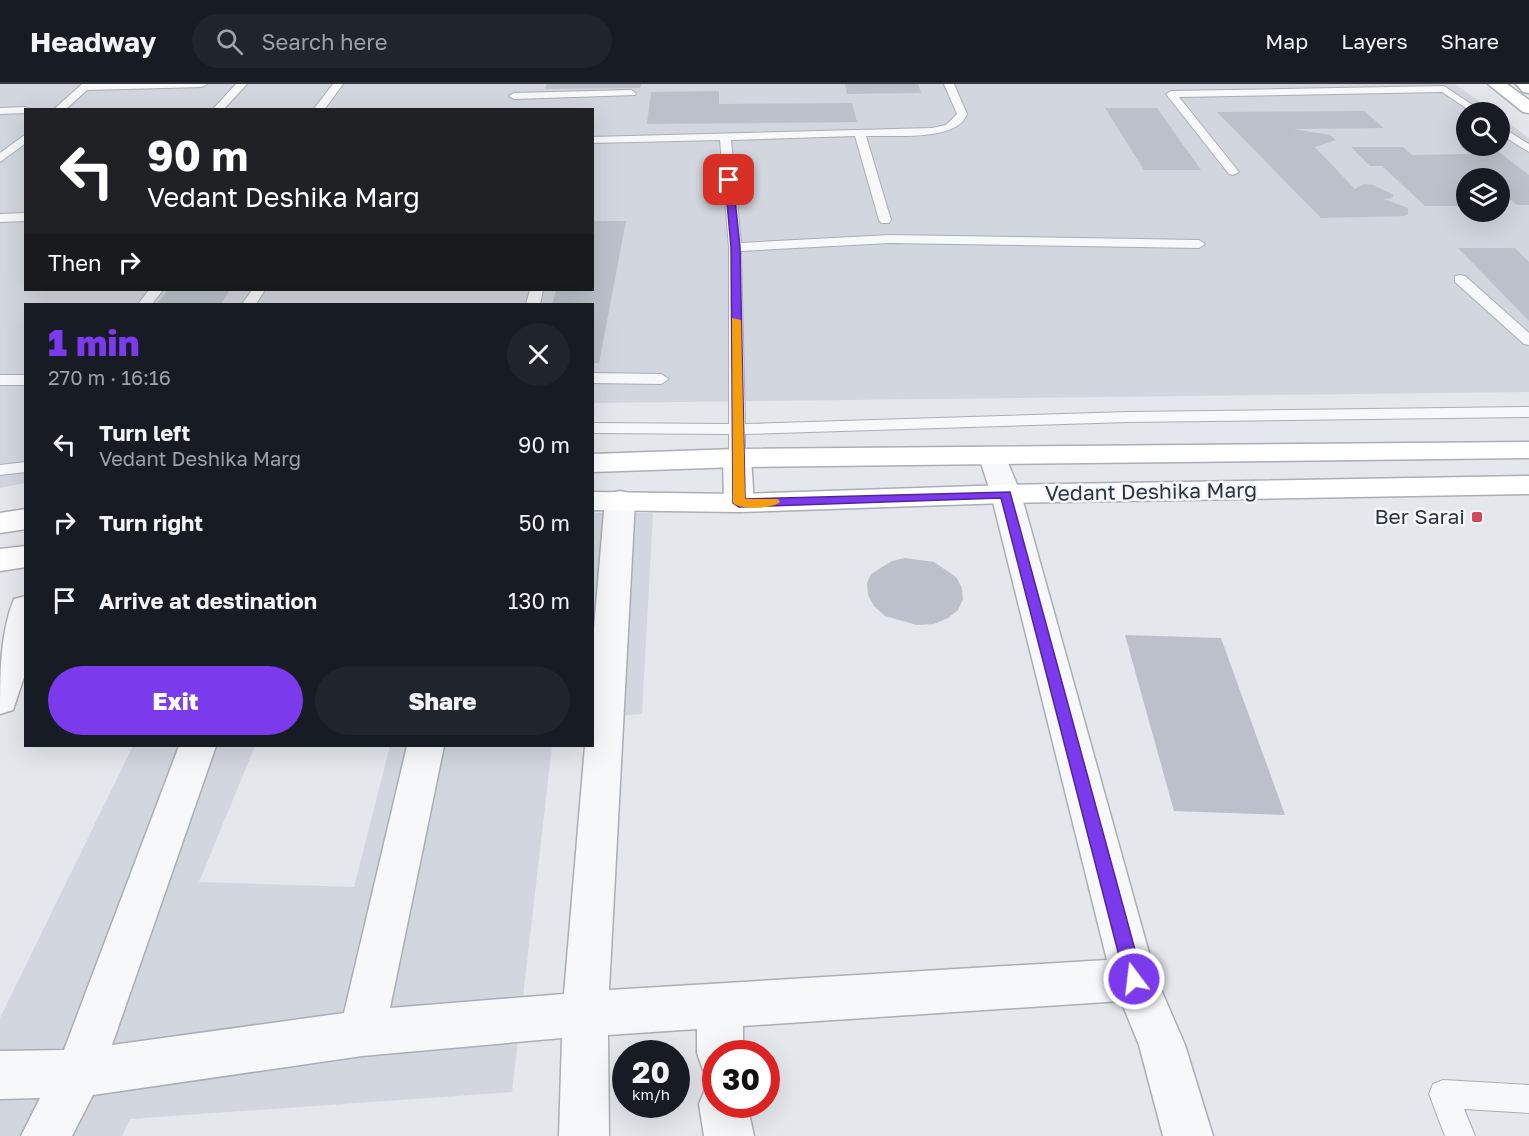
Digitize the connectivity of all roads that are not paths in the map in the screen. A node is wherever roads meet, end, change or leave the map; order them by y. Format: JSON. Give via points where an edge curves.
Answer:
{"nodes":[{"id":1,"x":202,"y":84,"type":"edge"},
{"id":2,"x":242,"y":84,"type":"edge"},
{"id":3,"x":338,"y":84,"type":"edge"},
{"id":4,"x":519,"y":84,"type":"edge"},
{"id":5,"x":949,"y":84,"type":"edge"},
{"id":6,"x":1496,"y":84,"type":"edge"},
{"id":7,"x":1524,"y":84,"type":"edge"},
{"id":8,"x":86,"y":86,"type":"edge"},
{"id":9,"x":1529,"y":88,"type":"edge"},
{"id":10,"x":631,"y":93,"type":"dead end"},
{"id":11,"x":514,"y":96,"type":"junction"},
{"id":12,"x":1463,"y":102,"type":"edge"},
{"id":13,"x":60,"y":108,"type":"edge"},
{"id":14,"x":219,"y":108,"type":"edge"},
{"id":15,"x":320,"y":108,"type":"edge"},
{"id":16,"x":511,"y":108,"type":"edge"},
{"id":17,"x":1529,"y":108,"type":"edge"},
{"id":18,"x":0,"y":111,"type":"edge"},
{"id":19,"x":24,"y":111,"type":"edge"},
{"id":20,"x":860,"y":134,"type":"junction"},
{"id":21,"x":725,"y":136,"type":"junction"},
{"id":22,"x":1510,"y":136,"type":"edge"},
{"id":23,"x":24,"y":139,"type":"edge"},
{"id":24,"x":594,"y":140,"type":"edge"},
{"id":25,"x":1529,"y":149,"type":"edge"},
{"id":26,"x":0,"y":159,"type":"edge"},
{"id":27,"x":1233,"y":172,"type":"dead end"},
{"id":28,"x":24,"y":217,"type":"edge"},
{"id":29,"x":0,"y":218,"type":"edge"},
{"id":30,"x":885,"y":220,"type":"dead end"},
{"id":31,"x":1200,"y":244,"type":"dead end"},
{"id":32,"x":735,"y":247,"type":"junction"},
{"id":33,"x":1460,"y":279,"type":"dead end"},
{"id":34,"x":155,"y":291,"type":"edge"},
{"id":35,"x":146,"y":303,"type":"edge"},
{"id":36,"x":1529,"y":340,"type":"edge"},
{"id":37,"x":594,"y":378,"type":"edge"},
{"id":38,"x":662,"y":379,"type":"dead end"},
{"id":39,"x":0,"y":380,"type":"edge"},
{"id":40,"x":24,"y":380,"type":"edge"},
{"id":41,"x":1529,"y":412,"type":"edge"},
{"id":42,"x":594,"y":428,"type":"edge"},
{"id":43,"x":736,"y":429,"type":"junction"},
{"id":44,"x":1529,"y":450,"type":"edge"},
{"id":45,"x":993,"y":457,"type":"junction"},
{"id":46,"x":737,"y":458,"type":"junction"},
{"id":47,"x":594,"y":463,"type":"edge"},
{"id":48,"x":24,"y":466,"type":"edge"},
{"id":49,"x":0,"y":470,"type":"edge"},
{"id":50,"x":1529,"y":485,"type":"edge"},
{"id":51,"x":1006,"y":494,"type":"junction"},
{"id":52,"x":606,"y":501,"type":"edge"},
{"id":53,"x":739,"y":503,"type":"junction"},
{"id":54,"x":24,"y":519,"type":"edge"},
{"id":55,"x":0,"y":523,"type":"edge"},
{"id":56,"x":24,"y":556,"type":"edge"},
{"id":57,"x":0,"y":560,"type":"edge"},
{"id":58,"x":24,"y":614,"type":"edge"},
{"id":59,"x":0,"y":700,"type":"edge"},
{"id":60,"x":197,"y":747,"type":"edge"},
{"id":61,"x":425,"y":747,"type":"edge"},
{"id":62,"x":1134,"y":979,"type":"junction"},
{"id":63,"x":720,"y":1004,"type":"junction"},
{"id":64,"x":585,"y":1014,"type":"junction"},
{"id":65,"x":362,"y":1033,"type":"junction"},
{"id":66,"x":720,"y":1040,"type":"edge"},
{"id":67,"x":79,"y":1073,"type":"junction"},
{"id":68,"x":0,"y":1075,"type":"edge"},
{"id":69,"x":1529,"y":1099,"type":"edge"},
{"id":70,"x":726,"y":1118,"type":"edge"},
{"id":71,"x":46,"y":1136,"type":"edge"},
{"id":72,"x":584,"y":1136,"type":"edge"},
{"id":73,"x":729,"y":1136,"type":"edge"},
{"id":74,"x":1188,"y":1136,"type":"edge"},
{"id":75,"x":1460,"y":1136,"type":"edge"}],
"edges":[{"from":1,"to":8,"type":"lane"},
{"from":2,"to":14,"type":"lane"},
{"from":3,"to":15,"type":"lane"},
{"from":4,"to":11,"type":"lane"},
{"from":5,"to":20,"type":"lane","via":[[962,114],[950,127],[913,133]]},
{"from":6,"to":17,"type":"main road"},
{"from":7,"to":9,"type":"main road"},
{"from":8,"to":13,"type":"lane"},
{"from":10,"to":11,"type":"lane"},
{"from":11,"to":16,"type":"lane"},
{"from":12,"to":27,"type":"lane","via":[[1444,89],[1171,94]]},
{"from":18,"to":19,"type":"lane"},
{"from":20,"to":21,"type":"lane"},
{"from":20,"to":30,"type":"lane"},
{"from":21,"to":24,"type":"lane"},
{"from":21,"to":32,"type":"lane"},
{"from":22,"to":25,"type":"lane"},
{"from":23,"to":26,"type":"lane"},
{"from":28,"to":29,"type":"lane"},
{"from":31,"to":32,"type":"lane","via":[[890,239]]},
{"from":32,"to":43,"type":"lane"},
{"from":33,"to":36,"type":"lane"},
{"from":34,"to":35,"type":"lane"},
{"from":37,"to":38,"type":"lane"},
{"from":39,"to":40,"type":"lane"},
{"from":41,"to":43,"type":"lane","via":[[1128,417]]},
{"from":42,"to":43,"type":"lane"},
{"from":43,"to":46,"type":"lane"},
{"from":44,"to":45,"type":"main road","name":"Vedant Deshika Marg"},
{"from":45,"to":46,"type":"main road","name":"Vedant Deshika Marg"},
{"from":45,"to":51,"type":"street"},
{"from":46,"to":47,"type":"main road","name":"Vedant Deshika Marg"},
{"from":46,"to":53,"type":"street"},
{"from":48,"to":49,"type":"lane"},
{"from":50,"to":51,"type":"main road","name":"Vedant Deshika Marg"},
{"from":51,"to":53,"type":"main road","name":"Vedant Deshika Marg"},
{"from":51,"to":62,"type":"street"},
{"from":52,"to":53,"type":"main road","name":"Vedant Deshika Marg"},
{"from":52,"to":64,"type":"street"},
{"from":54,"to":55,"type":"main road"},
{"from":56,"to":57,"type":"main road"},
{"from":58,"to":59,"type":"street"},
{"from":60,"to":67,"type":"street"},
{"from":61,"to":65,"type":"street"},
{"from":62,"to":63,"type":"street"},
{"from":62,"to":74,"type":"street","via":[[1162,1045]]},
{"from":63,"to":64,"type":"street"},
{"from":63,"to":66,"type":"street"},
{"from":64,"to":65,"type":"street"},
{"from":64,"to":72,"type":"street"},
{"from":65,"to":67,"type":"street"},
{"from":67,"to":68,"type":"street"},
{"from":67,"to":71,"type":"street"},
{"from":69,"to":75,"type":"lane","via":[[1443,1094]]},
{"from":70,"to":73,"type":"street"}]}
